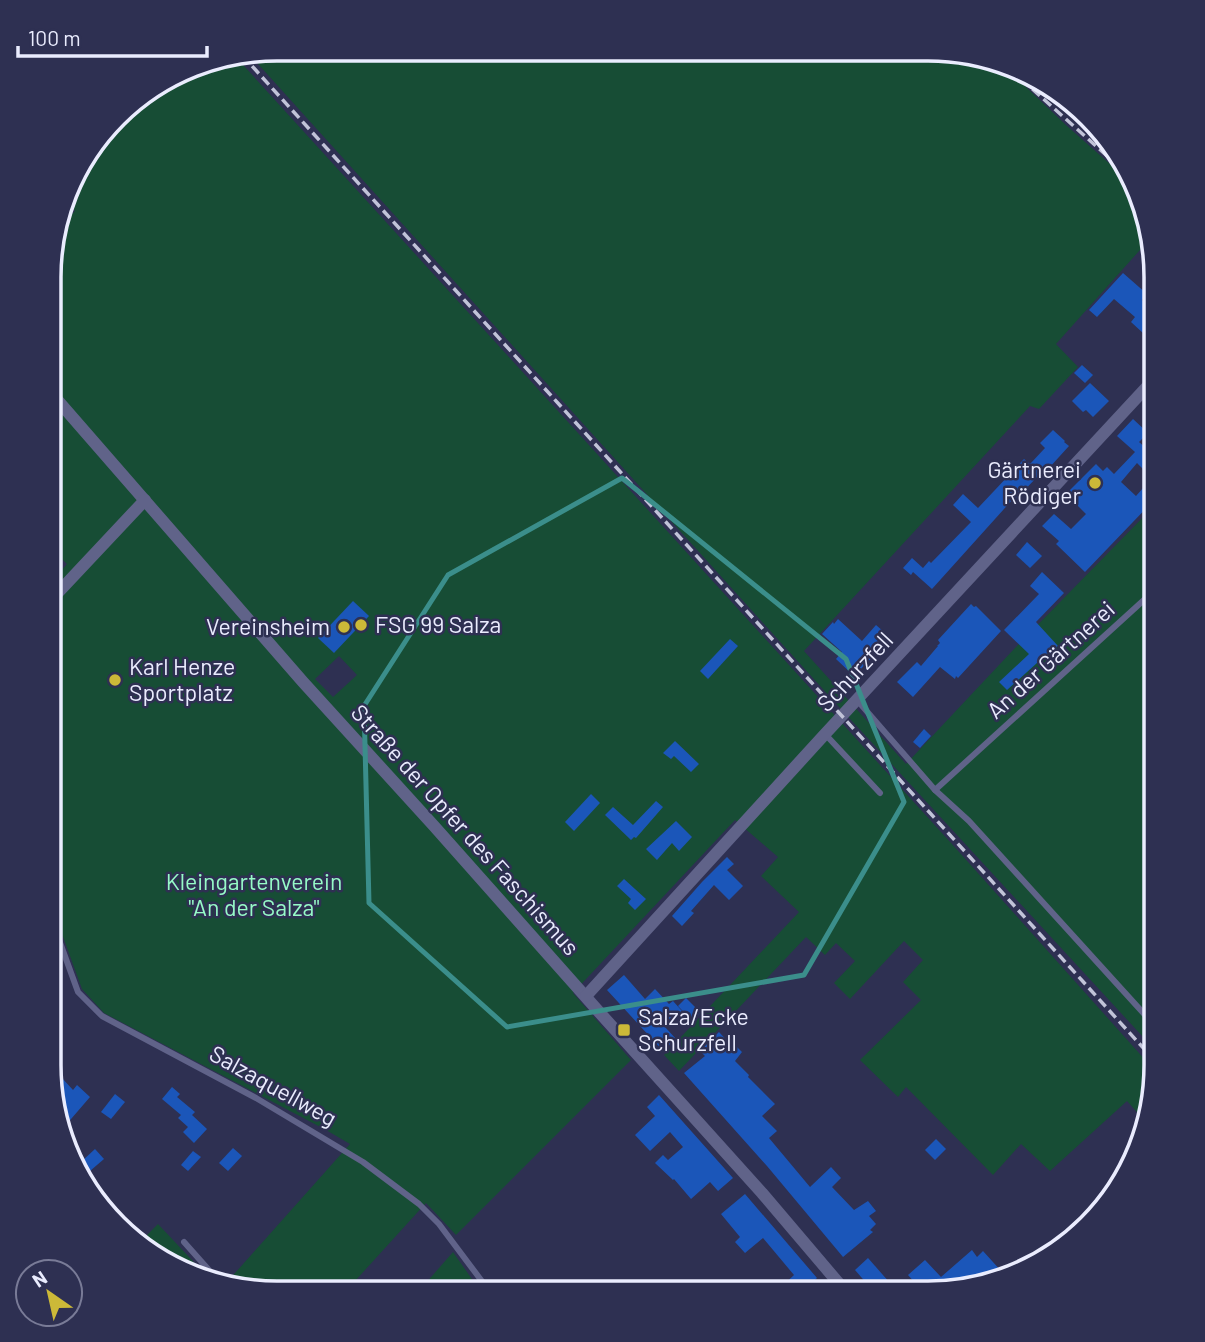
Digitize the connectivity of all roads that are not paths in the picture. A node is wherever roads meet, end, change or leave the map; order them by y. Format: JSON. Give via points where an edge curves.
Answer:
{"nodes":[{"id":1,"x":1143,"y":391,"type":"edge"},
{"id":2,"x":61,"y":405,"type":"edge"},
{"id":3,"x":145,"y":500,"type":"junction"},
{"id":4,"x":61,"y":589,"type":"edge"},
{"id":5,"x":1143,"y":601,"type":"edge"},
{"id":6,"x":857,"y":700,"type":"junction"},
{"id":7,"x":825,"y":734,"type":"junction"},
{"id":8,"x":935,"y":790,"type":"junction"},
{"id":9,"x":880,"y":793,"type":"dead end"},
{"id":10,"x":62,"y":948,"type":"edge"},
{"id":11,"x":586,"y":996,"type":"junction"},
{"id":12,"x":1143,"y":1013,"type":"edge"},
{"id":13,"x":184,"y":1242,"type":"dead end"},
{"id":14,"x":208,"y":1269,"type":"edge"},
{"id":15,"x":480,"y":1280,"type":"edge"},
{"id":16,"x":836,"y":1280,"type":"edge"}],
"edges":[{"from":1,"to":6,"type":"street","name":"Schurzfell"},
{"from":2,"to":3,"type":"street","name":"Straße der Opfer des Faschismus"},
{"from":3,"to":4,"type":"street"},
{"from":3,"to":11,"type":"street","name":"Straße der Opfer des Faschismus"},
{"from":5,"to":8,"type":"lane","name":"An der Gärtnerei"},
{"from":6,"to":7,"type":"street","name":"Schurzfell"},
{"from":6,"to":8,"type":"lane"},
{"from":7,"to":9,"type":"lane"},
{"from":7,"to":11,"type":"street","name":"Schurzfell"},
{"from":8,"to":12,"type":"lane","via":[[969,821]]},
{"from":10,"to":15,"type":"lane","name":"Salzaquellweg","via":[[78,992],[102,1016],[256,1098],[363,1163],[419,1204]]},
{"from":11,"to":16,"type":"street","name":"Straße der Opfer des Faschismus"},
{"from":13,"to":14,"type":"lane"}]}
